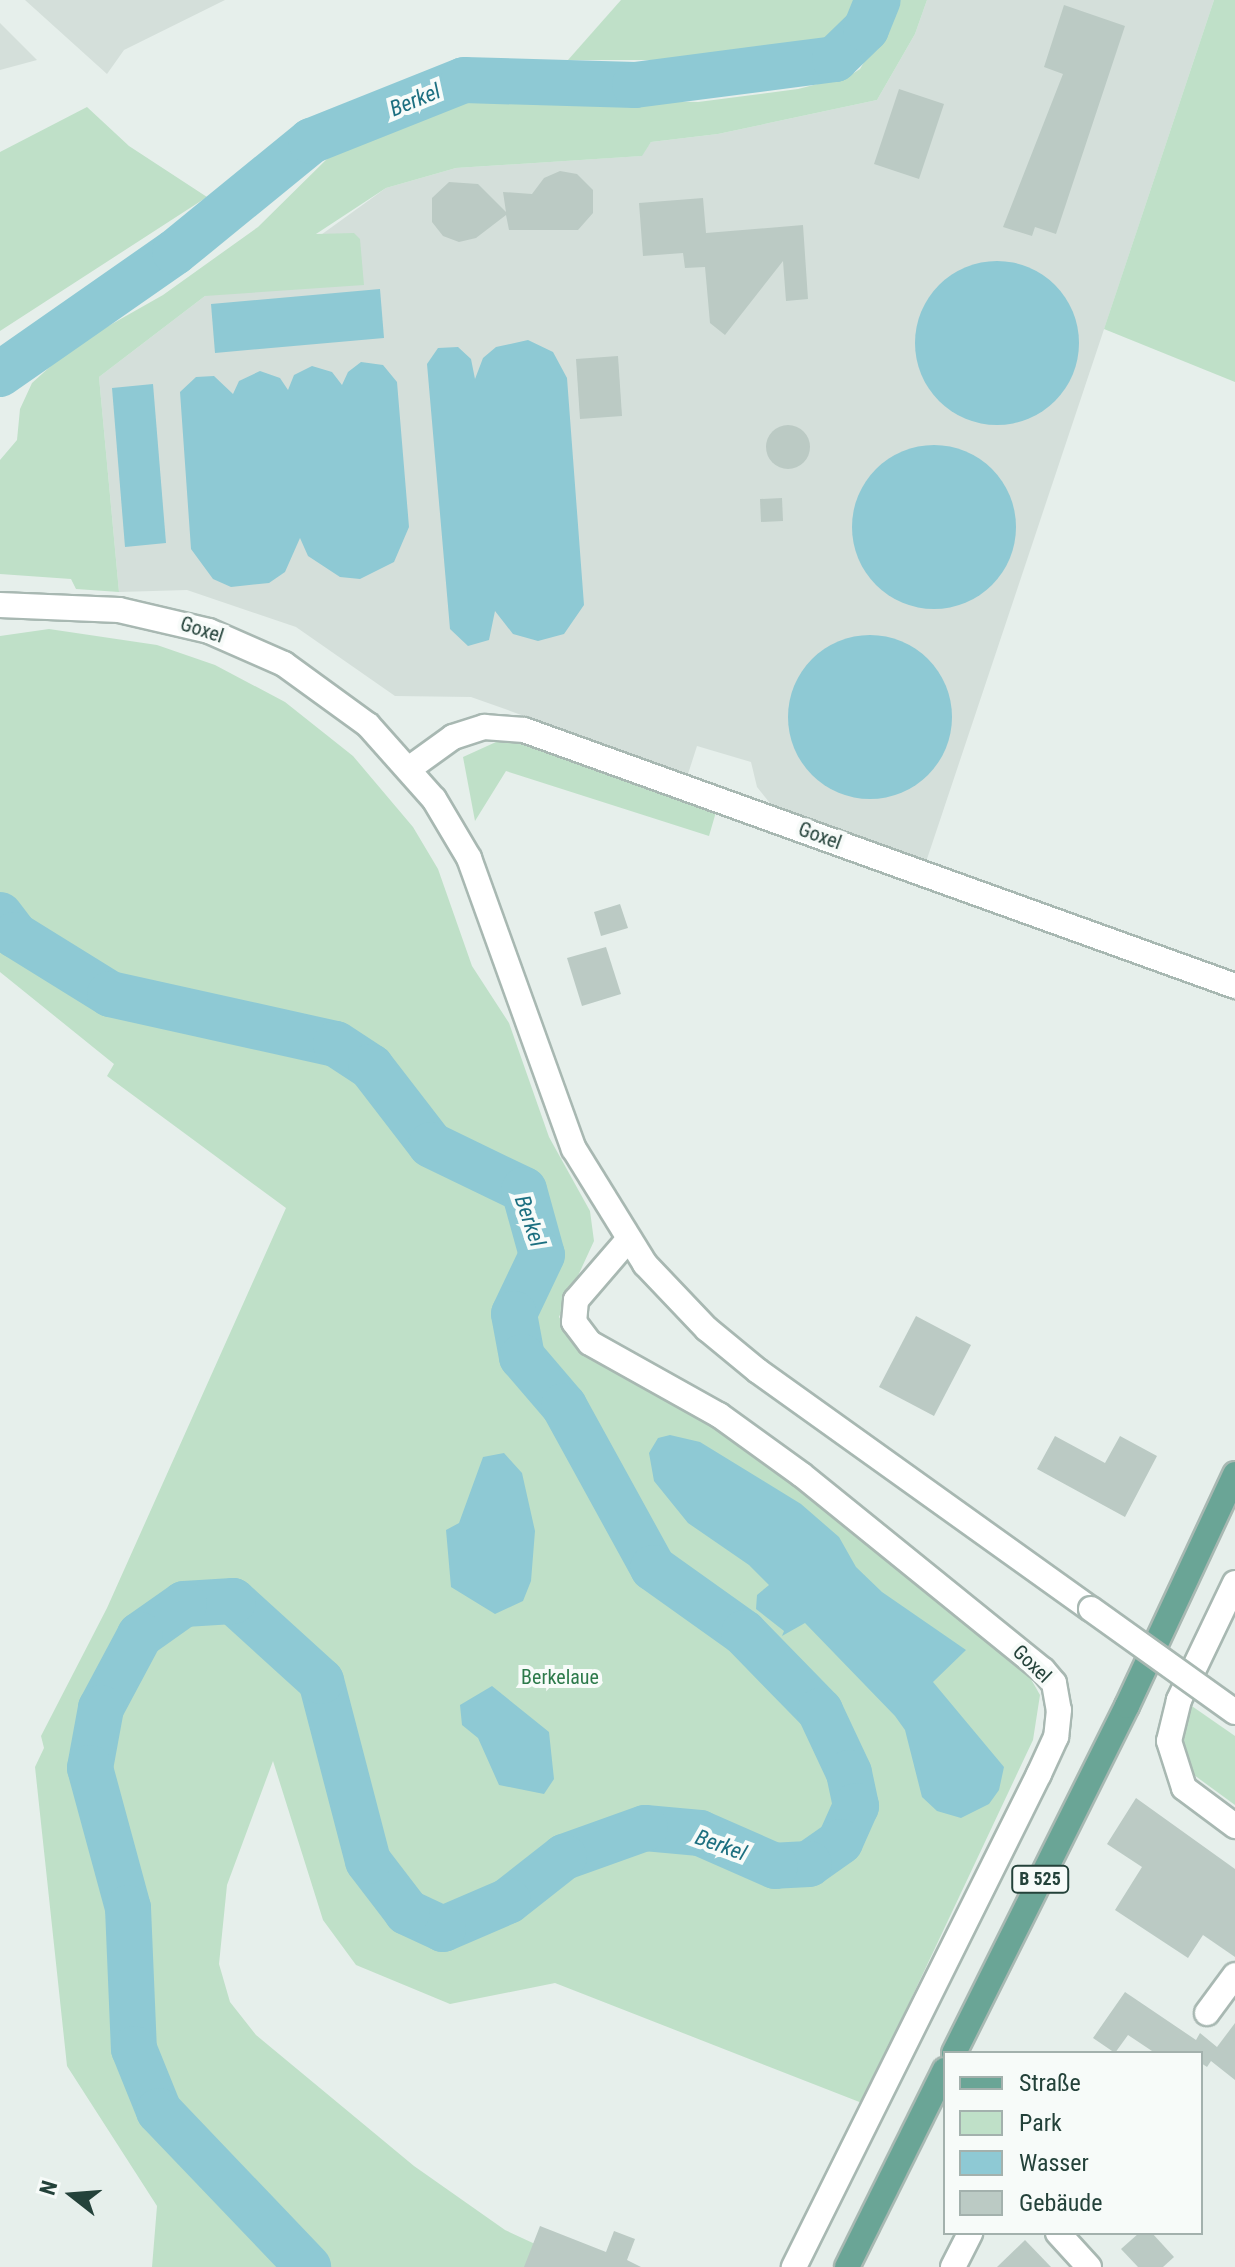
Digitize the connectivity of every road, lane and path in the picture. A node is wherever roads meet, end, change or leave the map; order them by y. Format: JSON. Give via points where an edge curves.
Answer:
{"nodes":[{"id":1,"x":0,"y":605,"type":"edge"},
{"id":2,"x":410,"y":768,"type":"junction"},
{"id":3,"x":1235,"y":986,"type":"edge"},
{"id":4,"x":627,"y":1241,"type":"junction"},
{"id":5,"x":1235,"y":1474,"type":"edge"},
{"id":6,"x":1235,"y":1583,"type":"edge"},
{"id":7,"x":1235,"y":1712,"type":"edge"},
{"id":8,"x":1235,"y":1826,"type":"edge"},
{"id":9,"x":1235,"y":1975,"type":"edge"},
{"id":10,"x":1207,"y":2013,"type":"dead end"},
{"id":11,"x":955,"y":2051,"type":"edge"},
{"id":12,"x":943,"y":2074,"type":"edge"},
{"id":13,"x":969,"y":2235,"type":"edge"},
{"id":14,"x":1060,"y":2235,"type":"edge"},
{"id":15,"x":794,"y":2267,"type":"edge"},
{"id":16,"x":847,"y":2267,"type":"edge"},
{"id":17,"x":953,"y":2267,"type":"edge"},
{"id":18,"x":1089,"y":2267,"type":"edge"}],
"edges":[{"from":1,"to":2,"type":"street","name":"Goxel","via":[[119,610],[235,640],[334,697]]},
{"from":2,"to":3,"type":"street","name":"Goxel","via":[[453,737],[484,727],[524,730]]},
{"from":2,"to":4,"type":"street","name":"Goxel","via":[[469,858],[562,1121],[586,1174]]},
{"from":4,"to":7,"type":"street","name":"Goxel","bridge":true,"via":[[665,1288],[758,1371]]},
{"from":4,"to":15,"type":"street","name":"Goxel","via":[[576,1300],[574,1322],[590,1343],[719,1415],[802,1475],[1043,1670],[1054,1683],[1059,1710],[1056,1737],[1039,1774]]},
{"from":5,"to":11,"type":"main road","number":"B 525"},
{"from":6,"to":8,"type":"street","via":[[1170,1726],[1170,1755],[1184,1788]]},
{"from":9,"to":10,"type":"street"},
{"from":12,"to":16,"type":"main road"},
{"from":13,"to":17,"type":"street"},
{"from":14,"to":18,"type":"street"}]}
